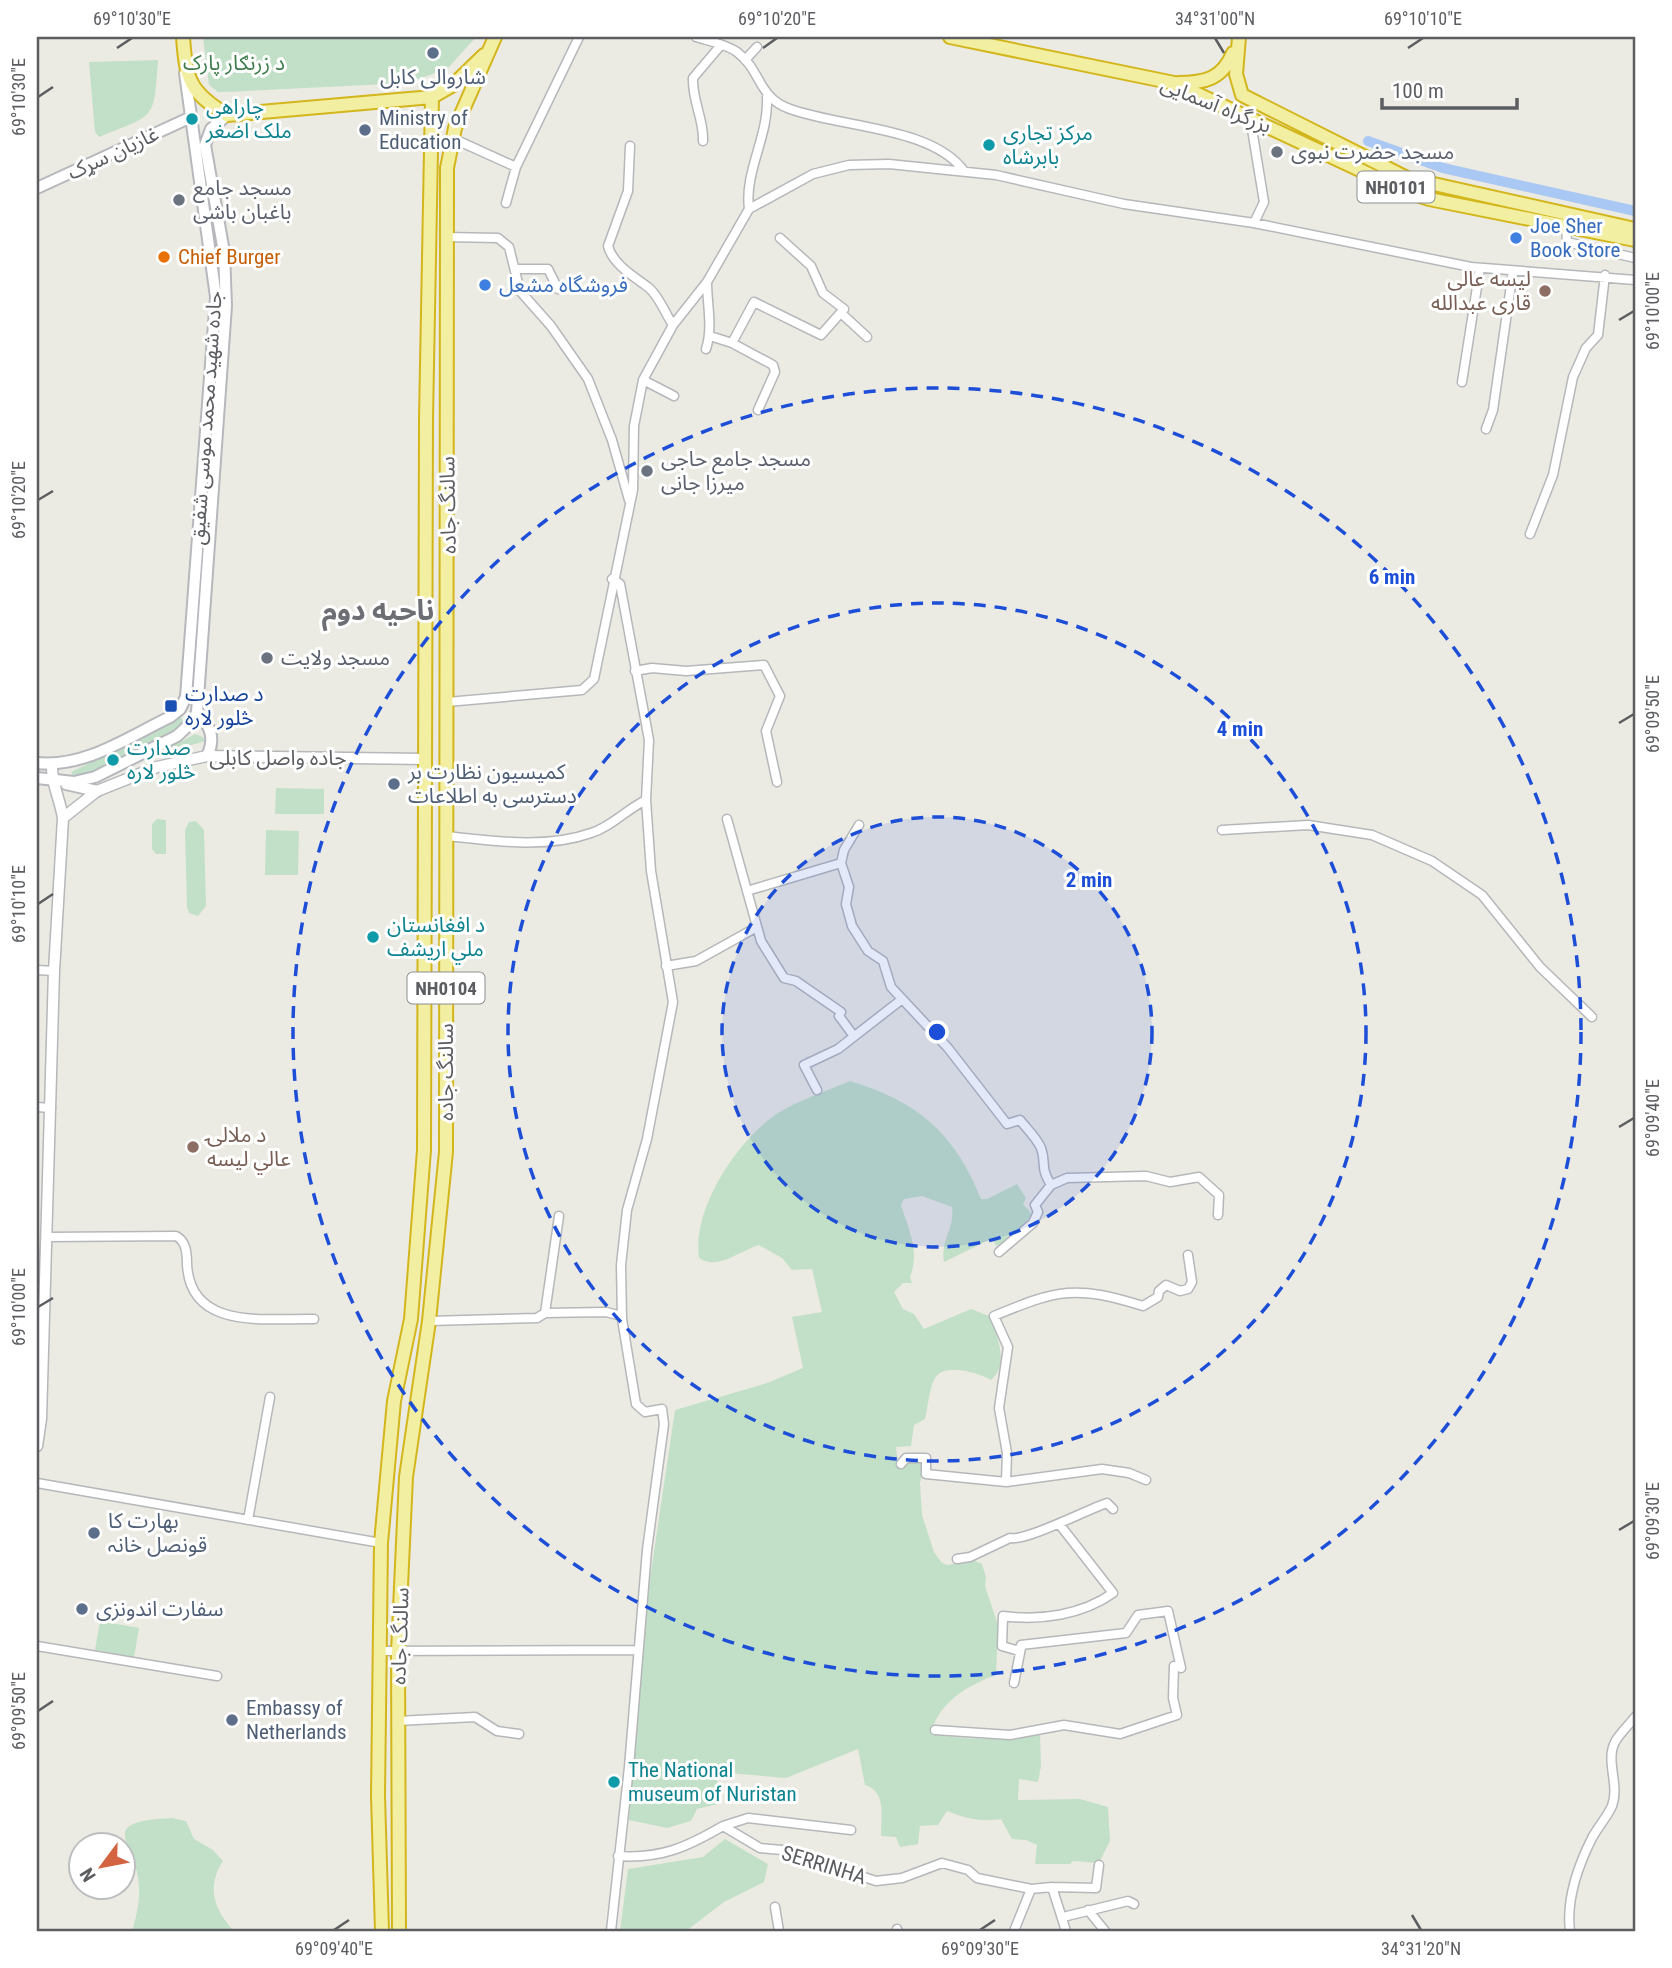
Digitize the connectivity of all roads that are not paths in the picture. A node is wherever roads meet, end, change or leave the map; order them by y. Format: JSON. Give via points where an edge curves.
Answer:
{"nodes":[{"id":1,"x":183,"y":37,"type":"edge"},
{"id":2,"x":495,"y":37,"type":"edge"},
{"id":3,"x":579,"y":37,"type":"edge"},
{"id":4,"x":696,"y":37,"type":"edge"},
{"id":5,"x":950,"y":37,"type":"edge"},
{"id":6,"x":1239,"y":38,"type":"edge"},
{"id":7,"x":721,"y":45,"type":"junction"},
{"id":8,"x":757,"y":47,"type":"dead end"},
{"id":9,"x":489,"y":50,"type":"junction"},
{"id":10,"x":745,"y":60,"type":"junction"},
{"id":11,"x":185,"y":73,"type":"junction"},
{"id":12,"x":1174,"y":83,"type":"junction"},
{"id":13,"x":432,"y":97,"type":"junction"},
{"id":14,"x":767,"y":97,"type":"junction"},
{"id":15,"x":227,"y":114,"type":"junction"},
{"id":16,"x":1249,"y":116,"type":"junction"},
{"id":17,"x":189,"y":118,"type":"junction"},
{"id":18,"x":452,"y":138,"type":"junction"},
{"id":19,"x":703,"y":141,"type":"dead end"},
{"id":20,"x":631,"y":146,"type":"dead end"},
{"id":21,"x":516,"y":167,"type":"junction"},
{"id":22,"x":964,"y":171,"type":"junction"},
{"id":23,"x":37,"y":188,"type":"edge"},
{"id":24,"x":506,"y":203,"type":"dead end"},
{"id":25,"x":749,"y":209,"type":"junction"},
{"id":26,"x":1254,"y":223,"type":"junction"},
{"id":27,"x":1566,"y":227,"type":"junction"},
{"id":28,"x":1635,"y":229,"type":"edge"},
{"id":29,"x":445,"y":237,"type":"junction"},
{"id":30,"x":780,"y":238,"type":"dead end"},
{"id":31,"x":1635,"y":240,"type":"edge"},
{"id":32,"x":1635,"y":258,"type":"edge"},
{"id":33,"x":1480,"y":268,"type":"junction"},
{"id":34,"x":515,"y":269,"type":"junction"},
{"id":35,"x":1513,"y":271,"type":"junction"},
{"id":36,"x":1605,"y":275,"type":"junction"},
{"id":37,"x":1635,"y":280,"type":"edge"},
{"id":38,"x":707,"y":282,"type":"junction"},
{"id":39,"x":558,"y":289,"type":"dead end"},
{"id":40,"x":841,"y":313,"type":"junction"},
{"id":41,"x":673,"y":326,"type":"junction"},
{"id":42,"x":710,"y":337,"type":"junction"},
{"id":43,"x":867,"y":337,"type":"dead end"},
{"id":44,"x":732,"y":343,"type":"junction"},
{"id":45,"x":706,"y":349,"type":"dead end"},
{"id":46,"x":643,"y":380,"type":"junction"},
{"id":47,"x":1462,"y":382,"type":"dead end"},
{"id":48,"x":674,"y":396,"type":"dead end"},
{"id":49,"x":758,"y":410,"type":"dead end"},
{"id":50,"x":1486,"y":429,"type":"dead end"},
{"id":51,"x":630,"y":503,"type":"junction"},
{"id":52,"x":1531,"y":534,"type":"dead end"},
{"id":53,"x":612,"y":579,"type":"junction"},
{"id":54,"x":635,"y":671,"type":"junction"},
{"id":55,"x":447,"y":702,"type":"junction"},
{"id":56,"x":197,"y":712,"type":"junction"},
{"id":57,"x":207,"y":756,"type":"junction"},
{"id":58,"x":425,"y":759,"type":"junction"},
{"id":59,"x":37,"y":763,"type":"edge"},
{"id":60,"x":52,"y":764,"type":"junction"},
{"id":61,"x":37,"y":778,"type":"edge"},
{"id":62,"x":56,"y":781,"type":"junction"},
{"id":63,"x":777,"y":782,"type":"dead end"},
{"id":64,"x":97,"y":791,"type":"junction"},
{"id":65,"x":646,"y":800,"type":"junction"},
{"id":66,"x":63,"y":818,"type":"junction"},
{"id":67,"x":727,"y":819,"type":"dead end"},
{"id":68,"x":859,"y":825,"type":"dead end"},
{"id":69,"x":1222,"y":830,"type":"dead end"},
{"id":70,"x":447,"y":836,"type":"junction"},
{"id":71,"x":841,"y":863,"type":"junction"},
{"id":72,"x":747,"y":891,"type":"junction"},
{"id":73,"x":757,"y":927,"type":"junction"},
{"id":74,"x":666,"y":966,"type":"junction"},
{"id":75,"x":37,"y":970,"type":"edge"},
{"id":76,"x":54,"y":971,"type":"junction"},
{"id":77,"x":425,"y":1000,"type":"junction"},
{"id":78,"x":446,"y":1000,"type":"junction"},
{"id":79,"x":901,"y":1000,"type":"junction"},
{"id":80,"x":1592,"y":1017,"type":"dead end"},
{"id":81,"x":853,"y":1035,"type":"junction"},
{"id":82,"x":817,"y":1090,"type":"dead end"},
{"id":83,"x":37,"y":1107,"type":"edge"},
{"id":84,"x":51,"y":1108,"type":"junction"},
{"id":85,"x":1051,"y":1185,"type":"junction"},
{"id":86,"x":1218,"y":1215,"type":"dead end"},
{"id":87,"x":559,"y":1216,"type":"dead end"},
{"id":88,"x":47,"y":1237,"type":"junction"},
{"id":89,"x":999,"y":1252,"type":"dead end"},
{"id":90,"x":1188,"y":1255,"type":"dead end"},
{"id":91,"x":545,"y":1313,"type":"junction"},
{"id":92,"x":314,"y":1319,"type":"dead end"},
{"id":93,"x":622,"y":1319,"type":"junction"},
{"id":94,"x":429,"y":1321,"type":"junction"},
{"id":95,"x":270,"y":1397,"type":"dead end"},
{"id":96,"x":37,"y":1446,"type":"edge"},
{"id":97,"x":901,"y":1464,"type":"dead end"},
{"id":98,"x":1146,"y":1480,"type":"dead end"},
{"id":99,"x":1006,"y":1482,"type":"junction"},
{"id":100,"x":37,"y":1483,"type":"edge"},
{"id":101,"x":1113,"y":1509,"type":"dead end"},
{"id":102,"x":248,"y":1520,"type":"junction"},
{"id":103,"x":1060,"y":1525,"type":"junction"},
{"id":104,"x":380,"y":1544,"type":"junction"},
{"id":105,"x":957,"y":1559,"type":"dead end"},
{"id":106,"x":1021,"y":1645,"type":"junction"},
{"id":107,"x":37,"y":1646,"type":"edge"},
{"id":108,"x":637,"y":1650,"type":"junction"},
{"id":109,"x":378,"y":1651,"type":"junction"},
{"id":110,"x":398,"y":1652,"type":"junction"},
{"id":111,"x":217,"y":1676,"type":"dead end"},
{"id":112,"x":1014,"y":1683,"type":"dead end"},
{"id":113,"x":1635,"y":1717,"type":"edge"},
{"id":114,"x":397,"y":1721,"type":"junction"},
{"id":115,"x":935,"y":1730,"type":"dead end"},
{"id":116,"x":519,"y":1734,"type":"dead end"},
{"id":117,"x":723,"y":1826,"type":"junction"},
{"id":118,"x":851,"y":1830,"type":"dead end"},
{"id":119,"x":618,"y":1856,"type":"junction"},
{"id":120,"x":1099,"y":1865,"type":"dead end"},
{"id":121,"x":1052,"y":1887,"type":"junction"},
{"id":122,"x":1031,"y":1889,"type":"junction"},
{"id":123,"x":1134,"y":1904,"type":"dead end"},
{"id":124,"x":775,"y":1907,"type":"dead end"},
{"id":125,"x":1088,"y":1910,"type":"junction"},
{"id":126,"x":1063,"y":1917,"type":"junction"},
{"id":127,"x":382,"y":1931,"type":"edge"},
{"id":128,"x":399,"y":1931,"type":"edge"},
{"id":129,"x":611,"y":1931,"type":"edge"},
{"id":130,"x":779,"y":1931,"type":"edge"},
{"id":131,"x":1014,"y":1931,"type":"edge"},
{"id":132,"x":1066,"y":1931,"type":"edge"},
{"id":133,"x":1105,"y":1931,"type":"edge"},
{"id":134,"x":1570,"y":1931,"type":"edge"}],
"edges":[{"from":1,"to":11,"type":"highway"},
{"from":2,"to":9,"type":"highway","number":"NH0104"},
{"from":3,"to":21,"type":"street"},
{"from":4,"to":7,"type":"street"},
{"from":5,"to":12,"type":"highway","name":"بزرگراه آسمایی","number":"NH0101"},
{"from":6,"to":12,"type":"highway","via":[[1227,68],[1213,79]]},
{"from":6,"to":28,"type":"highway","name":"بزرگراه آسمایی","number":"NH0101","via":[[1236,74],[1242,95],[1332,143],[1421,183]]},
{"from":7,"to":10,"type":"street"},
{"from":7,"to":19,"type":"street","via":[[693,78],[693,100],[704,124]]},
{"from":8,"to":10,"type":"street"},
{"from":9,"to":13,"type":"highway","number":"NH0104","via":[[453,85]]},
{"from":9,"to":18,"type":"highway","name":"سالنگ جاده","number":"NH0104"},
{"from":10,"to":14,"type":"street"},
{"from":11,"to":15,"type":"highway","via":[[197,93]]},
{"from":11,"to":17,"type":"main road","name":"جاده شهید محمد موسی شفیق"},
{"from":12,"to":16,"type":"highway","name":"بزرگراه آسمایی","number":"NH0101"},
{"from":13,"to":15,"type":"highway","number":"NH0104"},
{"from":13,"to":58,"type":"highway","name":"سالنگ جاده","number":"NH0104"},
{"from":14,"to":22,"type":"street","via":[[827,120],[926,141],[953,156]]},
{"from":14,"to":25,"type":"street","via":[[765,132],[747,192]]},
{"from":15,"to":56,"type":"main road","name":"جاده شهید محمد موسی شفیق","via":[[211,129],[205,145],[224,252],[226,306]]},
{"from":16,"to":26,"type":"street","via":[[1264,202]]},
{"from":16,"to":27,"type":"highway","name":"بزرگراه آسمایی","number":"NH0101","via":[[1407,192]]},
{"from":17,"to":23,"type":"main road","name":"غازیان سړک"},
{"from":17,"to":60,"type":"main road","name":"جاده شهید محمد موسی شفیق","via":[[216,297],[186,697],[170,717],[83,759]]},
{"from":18,"to":21,"type":"street"},
{"from":18,"to":29,"type":"highway","name":"سالنگ جاده","number":"NH0104"},
{"from":20,"to":41,"type":"street","via":[[628,191],[608,246],[620,265],[650,289]]},
{"from":21,"to":24,"type":"street"},
{"from":22,"to":25,"type":"street","via":[[889,164],[834,167]]},
{"from":22,"to":26,"type":"street","via":[[1034,181],[1124,204]]},
{"from":25,"to":38,"type":"street"},
{"from":26,"to":33,"type":"street"},
{"from":27,"to":31,"type":"highway","name":"بزرگراه آسمایی","number":"NH0101"},
{"from":27,"to":32,"type":"street","via":[[1567,242]]},
{"from":29,"to":34,"type":"street","via":[[502,239]]},
{"from":29,"to":55,"type":"highway","name":"سالنگ جاده","number":"NH0104"},
{"from":30,"to":40,"type":"street","via":[[811,265],[823,293],[844,306]]},
{"from":33,"to":35,"type":"street"},
{"from":33,"to":47,"type":"street"},
{"from":34,"to":39,"type":"street","via":[[548,268]]},
{"from":34,"to":51,"type":"street","via":[[520,291],[587,379],[612,440]]},
{"from":35,"to":36,"type":"street"},
{"from":35,"to":50,"type":"street","via":[[1493,410]]},
{"from":36,"to":37,"type":"street"},
{"from":36,"to":52,"type":"street","via":[[1598,335],[1586,348],[1573,377],[1553,475]]},
{"from":38,"to":41,"type":"street"},
{"from":38,"to":42,"type":"street"},
{"from":40,"to":43,"type":"street"},
{"from":40,"to":44,"type":"street","via":[[821,335],[754,302]]},
{"from":41,"to":46,"type":"street"},
{"from":42,"to":44,"type":"street"},
{"from":42,"to":45,"type":"street"},
{"from":44,"to":49,"type":"street","via":[[775,369]]},
{"from":46,"to":48,"type":"street"},
{"from":46,"to":51,"type":"street","via":[[634,426]]},
{"from":51,"to":53,"type":"street"},
{"from":53,"to":54,"type":"street","via":[[620,584]]},
{"from":53,"to":55,"type":"street","via":[[589,686]]},
{"from":54,"to":63,"type":"street","via":[[764,665],[780,696],[766,731]]},
{"from":54,"to":65,"type":"street","via":[[649,740]]},
{"from":55,"to":70,"type":"highway","name":"سالنگ جاده","number":"NH0104"},
{"from":56,"to":57,"type":"main road","via":[[211,731],[212,747]]},
{"from":56,"to":62,"type":"main road","via":[[187,729],[95,777]]},
{"from":57,"to":58,"type":"street","name":"جاده واصل کابلی"},
{"from":57,"to":64,"type":"street","name":"جاده واصل کابلی","via":[[158,766]]},
{"from":58,"to":77,"type":"highway","name":"سالنگ جاده","number":"NH0104"},
{"from":59,"to":60,"type":"main road"},
{"from":60,"to":62,"type":"street"},
{"from":61,"to":62,"type":"main road"},
{"from":62,"to":64,"type":"main road"},
{"from":62,"to":66,"type":"street"},
{"from":64,"to":66,"type":"street","name":"جاده واصل کابلی"},
{"from":65,"to":70,"type":"street","via":[[593,833],[563,839],[514,842]]},
{"from":65,"to":74,"type":"street","via":[[651,871]]},
{"from":66,"to":76,"type":"street"},
{"from":67,"to":72,"type":"street"},
{"from":68,"to":71,"type":"street"},
{"from":69,"to":80,"type":"street","via":[[1308,825],[1372,835],[1432,861],[1482,895],[1540,967]]},
{"from":70,"to":78,"type":"highway","name":"سالنگ جاده","number":"NH0104"},
{"from":71,"to":72,"type":"street"},
{"from":71,"to":79,"type":"street","via":[[849,887],[846,904],[852,926],[868,951],[883,961],[891,987]]},
{"from":72,"to":73,"type":"street"},
{"from":73,"to":74,"type":"street","via":[[696,961]]},
{"from":73,"to":81,"type":"street","via":[[784,978],[796,981],[841,1012],[839,1016]]},
{"from":74,"to":93,"type":"street","via":[[673,1002],[647,1139],[627,1210]]},
{"from":75,"to":76,"type":"street"},
{"from":76,"to":84,"type":"street"},
{"from":77,"to":78,"type":"highway"},
{"from":77,"to":104,"type":"highway","name":"سالنگ جاده","number":"NH0104","via":[[424,1150],[411,1319],[394,1401]]},
{"from":78,"to":94,"type":"highway","name":"سالنگ جاده","number":"NH0104","via":[[446,1152]]},
{"from":79,"to":81,"type":"street"},
{"from":79,"to":85,"type":"street","via":[[948,1048],[1007,1125],[1020,1120],[1033,1135]]},
{"from":81,"to":82,"type":"street","via":[[838,1049],[804,1065]]},
{"from":83,"to":84,"type":"street"},
{"from":84,"to":88,"type":"street"},
{"from":85,"to":86,"type":"street","via":[[1067,1178],[1146,1176],[1170,1182],[1199,1177],[1220,1195]]},
{"from":85,"to":89,"type":"street","via":[[1035,1205],[1038,1212],[1033,1223]]},
{"from":87,"to":91,"type":"street"},
{"from":88,"to":92,"type":"street","via":[[176,1236],[185,1247],[189,1283],[213,1311],[235,1317]]},
{"from":88,"to":96,"type":"street"},
{"from":90,"to":99,"type":"street","via":[[1192,1282],[1188,1289],[1166,1285],[1143,1306],[1097,1293],[1053,1293],[994,1316],[1008,1347],[999,1408],[1007,1453]]},
{"from":91,"to":93,"type":"street","via":[[606,1312],[622,1314]]},
{"from":91,"to":94,"type":"street","via":[[537,1318]]},
{"from":93,"to":108,"type":"street","via":[[636,1404],[645,1412],[662,1409],[664,1424]]},
{"from":94,"to":110,"type":"highway","name":"سالنگ جاده","number":"NH0104","via":[[406,1477]]},
{"from":95,"to":102,"type":"street"},
{"from":97,"to":99,"type":"street","via":[[906,1458],[926,1458],[926,1474]]},
{"from":98,"to":99,"type":"street","via":[[1102,1469]]},
{"from":100,"to":102,"type":"street"},
{"from":101,"to":103,"type":"street","via":[[1107,1503]]},
{"from":102,"to":104,"type":"street"},
{"from":103,"to":105,"type":"street"},
{"from":103,"to":106,"type":"street","via":[[1113,1593],[1071,1612],[1003,1616],[1002,1646],[1019,1651]]},
{"from":104,"to":109,"type":"highway","name":"سالنگ جاده","number":"NH0104"},
{"from":106,"to":112,"type":"street"},
{"from":106,"to":115,"type":"street","via":[[1117,1635],[1125,1633],[1138,1615],[1168,1611],[1181,1668],[1174,1667],[1177,1715],[1120,1734],[1064,1726],[1010,1735]]},
{"from":107,"to":111,"type":"street"},
{"from":108,"to":110,"type":"street"},
{"from":108,"to":119,"type":"street"},
{"from":109,"to":110,"type":"street"},
{"from":109,"to":127,"type":"highway","name":"سالنگ جاده","number":"NH0104"},
{"from":110,"to":114,"type":"highway","name":"سالنگ جاده","number":"NH0104"},
{"from":113,"to":134,"type":"street","via":[[1614,1743],[1612,1805],[1592,1837],[1576,1880],[1568,1913]]},
{"from":114,"to":116,"type":"street","via":[[475,1717],[498,1731]]},
{"from":114,"to":128,"type":"highway","name":"سالنگ جاده","number":"NH0104"},
{"from":117,"to":118,"type":"street","via":[[748,1818]]},
{"from":117,"to":119,"type":"street","via":[[689,1847]]},
{"from":117,"to":122,"type":"street","name":"SERRINHA","via":[[760,1848],[782,1850],[876,1881],[902,1878],[942,1863],[968,1870],[977,1878]]},
{"from":119,"to":129,"type":"street"},
{"from":120,"to":121,"type":"street","name":"SERRINHA","via":[[1096,1888]]},
{"from":121,"to":122,"type":"street","name":"SERRINHA"},
{"from":121,"to":126,"type":"street"},
{"from":122,"to":131,"type":"street"},
{"from":123,"to":125,"type":"street","via":[[1128,1901]]},
{"from":124,"to":130,"type":"street"},
{"from":125,"to":126,"type":"street"},
{"from":125,"to":133,"type":"street"},
{"from":126,"to":132,"type":"street"}]}
